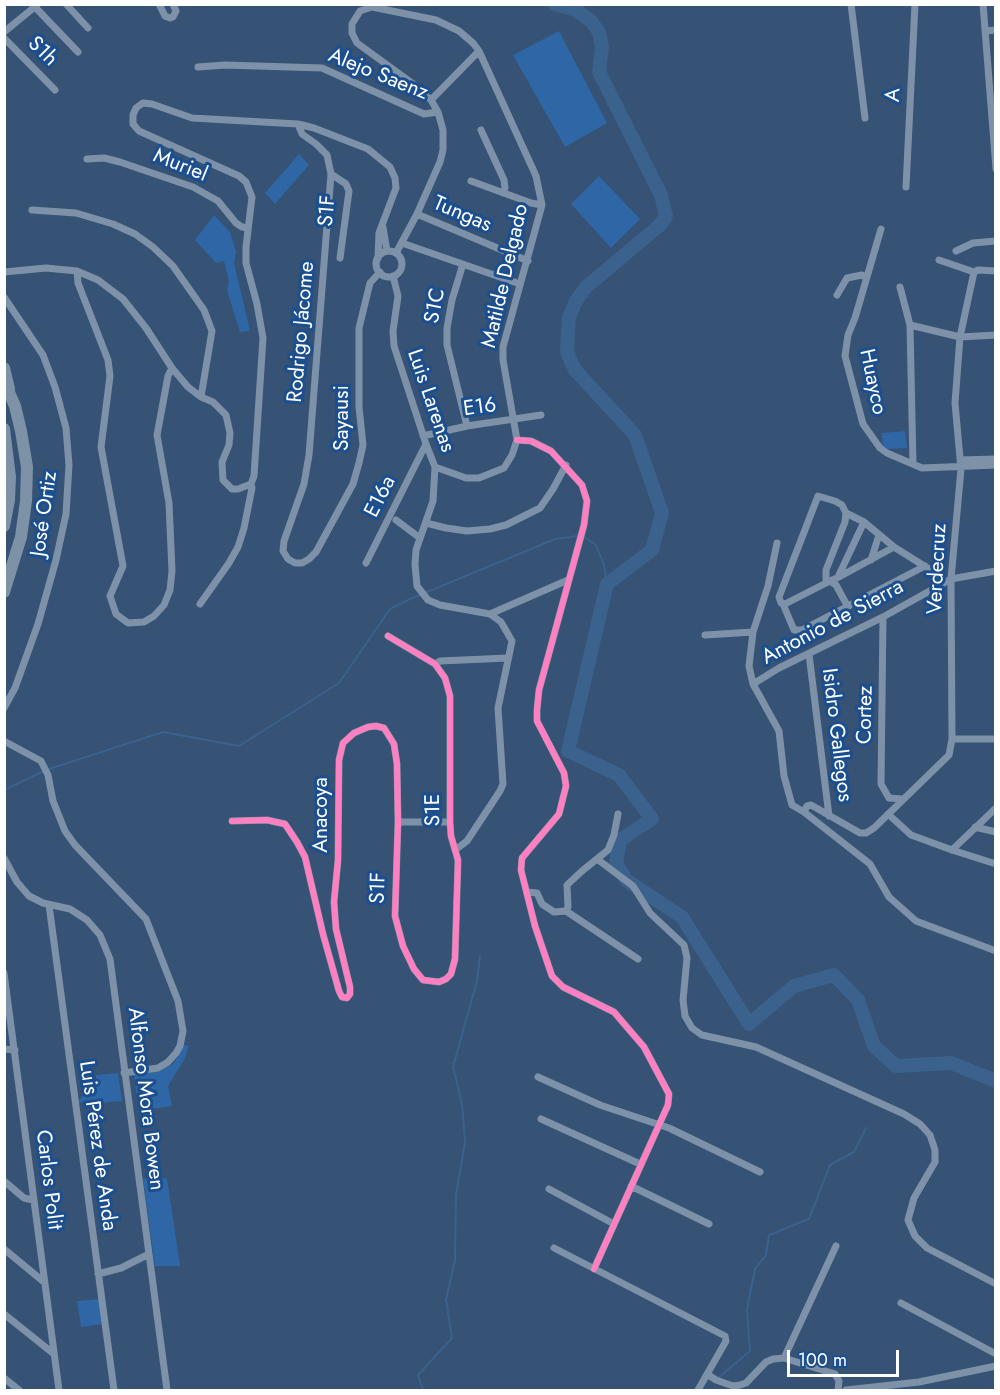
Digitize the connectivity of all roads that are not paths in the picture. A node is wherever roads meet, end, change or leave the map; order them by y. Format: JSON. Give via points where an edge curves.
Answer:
{"nodes":[{"id":1,"x":66,"y":4,"type":"edge"},
{"id":2,"x":159,"y":4,"type":"edge"},
{"id":3,"x":173,"y":4,"type":"edge"},
{"id":4,"x":851,"y":4,"type":"edge"},
{"id":5,"x":915,"y":4,"type":"edge"},
{"id":6,"x":983,"y":4,"type":"edge"},
{"id":7,"x":36,"y":6,"type":"edge"},
{"id":8,"x":88,"y":28,"type":"dead end"},
{"id":9,"x":996,"y":30,"type":"edge"},
{"id":10,"x":985,"y":31,"type":"junction"},
{"id":11,"x":4,"y":32,"type":"edge"},
{"id":12,"x":4,"y":39,"type":"edge"},
{"id":13,"x":479,"y":51,"type":"junction"},
{"id":14,"x":78,"y":52,"type":"dead end"},
{"id":15,"x":198,"y":68,"type":"dead end"},
{"id":16,"x":55,"y":90,"type":"dead end"},
{"id":17,"x":431,"y":100,"type":"junction"},
{"id":18,"x":438,"y":112,"type":"junction"},
{"id":19,"x":865,"y":118,"type":"dead end"},
{"id":20,"x":298,"y":124,"type":"junction"},
{"id":21,"x":482,"y":130,"type":"dead end"},
{"id":22,"x":995,"y":157,"type":"edge"},
{"id":23,"x":87,"y":159,"type":"dead end"},
{"id":24,"x":996,"y":169,"type":"edge"},
{"id":25,"x":331,"y":174,"type":"junction"},
{"id":26,"x":471,"y":182,"type":"dead end"},
{"id":27,"x":906,"y":187,"type":"dead end"},
{"id":28,"x":503,"y":193,"type":"junction"},
{"id":29,"x":542,"y":205,"type":"junction"},
{"id":30,"x":32,"y":210,"type":"dead end"},
{"id":31,"x":417,"y":214,"type":"junction"},
{"id":32,"x":383,"y":224,"type":"junction"},
{"id":33,"x":248,"y":228,"type":"junction"},
{"id":34,"x":881,"y":229,"type":"dead end"},
{"id":35,"x":996,"y":241,"type":"edge"},
{"id":36,"x":402,"y":243,"type":"junction"},
{"id":37,"x":387,"y":251,"type":"junction"},
{"id":38,"x":956,"y":251,"type":"dead end"},
{"id":39,"x":396,"y":253,"type":"junction"},
{"id":40,"x":340,"y":258,"type":"dead end"},
{"id":41,"x":378,"y":258,"type":"junction"},
{"id":42,"x":939,"y":260,"type":"dead end"},
{"id":43,"x":528,"y":261,"type":"junction"},
{"id":44,"x":463,"y":264,"type":"junction"},
{"id":45,"x":77,"y":271,"type":"junction"},
{"id":46,"x":996,"y":271,"type":"edge"},
{"id":47,"x":4,"y":272,"type":"edge"},
{"id":48,"x":380,"y":272,"type":"junction"},
{"id":49,"x":974,"y":272,"type":"junction"},
{"id":50,"x":393,"y":276,"type":"junction"},
{"id":51,"x":866,"y":278,"type":"junction"},
{"id":52,"x":520,"y":284,"type":"junction"},
{"id":53,"x":900,"y":286,"type":"dead end"},
{"id":54,"x":837,"y":294,"type":"dead end"},
{"id":55,"x":4,"y":297,"type":"edge"},
{"id":56,"x":910,"y":325,"type":"junction"},
{"id":57,"x":996,"y":335,"type":"edge"},
{"id":58,"x":960,"y":337,"type":"junction"},
{"id":59,"x":4,"y":368,"type":"edge"},
{"id":60,"x":172,"y":368,"type":"junction"},
{"id":61,"x":7,"y":385,"type":"edge"},
{"id":62,"x":201,"y":397,"type":"junction"},
{"id":63,"x":541,"y":415,"type":"dead end"},
{"id":64,"x":513,"y":420,"type":"junction"},
{"id":65,"x":467,"y":426,"type":"junction"},
{"id":66,"x":4,"y":429,"type":"edge"},
{"id":67,"x":423,"y":436,"type":"junction"},
{"id":68,"x":517,"y":440,"type":"junction"},
{"id":69,"x":426,"y":444,"type":"junction"},
{"id":70,"x":996,"y":459,"type":"edge"},
{"id":71,"x":960,"y":462,"type":"junction"},
{"id":72,"x":913,"y":464,"type":"junction"},
{"id":73,"x":566,"y":465,"type":"junction"},
{"id":74,"x":996,"y":465,"type":"edge"},
{"id":75,"x":435,"y":467,"type":"junction"},
{"id":76,"x":251,"y":484,"type":"junction"},
{"id":77,"x":846,"y":513,"type":"junction"},
{"id":78,"x":396,"y":520,"type":"dead end"},
{"id":79,"x":426,"y":522,"type":"junction"},
{"id":80,"x":864,"y":522,"type":"junction"},
{"id":81,"x":4,"y":526,"type":"edge"},
{"id":82,"x":879,"y":535,"type":"junction"},
{"id":83,"x":420,"y":538,"type":"junction"},
{"id":84,"x":777,"y":543,"type":"dead end"},
{"id":85,"x":894,"y":548,"type":"junction"},
{"id":86,"x":283,"y":551,"type":"joint"},
{"id":87,"x":871,"y":560,"type":"junction"},
{"id":88,"x":366,"y":563,"type":"dead end"},
{"id":89,"x":925,"y":566,"type":"junction"},
{"id":90,"x":996,"y":571,"type":"edge"},
{"id":91,"x":951,"y":579,"type":"junction"},
{"id":92,"x":568,"y":580,"type":"junction"},
{"id":93,"x":833,"y":580,"type":"junction"},
{"id":94,"x":943,"y":583,"type":"junction"},
{"id":95,"x":4,"y":592,"type":"edge"},
{"id":96,"x":200,"y":604,"type":"dead end"},
{"id":97,"x":783,"y":604,"type":"junction"},
{"id":98,"x":848,"y":607,"type":"junction"},
{"id":99,"x":490,"y":614,"type":"junction"},
{"id":100,"x":883,"y":617,"type":"junction"},
{"id":101,"x":753,"y":632,"type":"junction"},
{"id":102,"x":705,"y":635,"type":"dead end"},
{"id":103,"x":388,"y":636,"type":"dead end"},
{"id":104,"x":809,"y":654,"type":"junction"},
{"id":105,"x":508,"y":658,"type":"junction"},
{"id":106,"x":435,"y":664,"type":"junction"},
{"id":107,"x":753,"y":684,"type":"junction"},
{"id":108,"x":4,"y":708,"type":"edge"},
{"id":109,"x":996,"y":739,"type":"edge"},
{"id":110,"x":952,"y":740,"type":"junction"},
{"id":111,"x":4,"y":741,"type":"edge"},
{"id":112,"x":394,"y":744,"type":"joint"},
{"id":113,"x":902,"y":799,"type":"junction"},
{"id":114,"x":996,"y":808,"type":"edge"},
{"id":115,"x":804,"y":812,"type":"junction"},
{"id":116,"x":618,"y":814,"type":"dead end"},
{"id":117,"x":888,"y":814,"type":"junction"},
{"id":118,"x":829,"y":816,"type":"junction"},
{"id":119,"x":232,"y":821,"type":"dead end"},
{"id":120,"x":398,"y":822,"type":"junction"},
{"id":121,"x":450,"y":822,"type":"junction"},
{"id":122,"x":975,"y":827,"type":"junction"},
{"id":123,"x":866,"y":832,"type":"joint"},
{"id":124,"x":996,"y":832,"type":"edge"},
{"id":125,"x":455,"y":850,"type":"junction"},
{"id":126,"x":952,"y":850,"type":"junction"},
{"id":127,"x":597,"y":859,"type":"junction"},
{"id":128,"x":6,"y":864,"type":"edge"},
{"id":129,"x":996,"y":864,"type":"edge"},
{"id":130,"x":527,"y":891,"type":"junction"},
{"id":131,"x":49,"y":905,"type":"junction"},
{"id":132,"x":566,"y":911,"type":"junction"},
{"id":133,"x":996,"y":951,"type":"edge"},
{"id":134,"x":455,"y":959,"type":"joint"},
{"id":135,"x":638,"y":959,"type":"dead end"},
{"id":136,"x":5,"y":973,"type":"edge"},
{"id":137,"x":4,"y":1048,"type":"edge"},
{"id":138,"x":15,"y":1050,"type":"junction"},
{"id":139,"x":124,"y":1073,"type":"junction"},
{"id":140,"x":538,"y":1077,"type":"dead end"},
{"id":141,"x":541,"y":1119,"type":"dead end"},
{"id":142,"x":659,"y":1125,"type":"junction"},
{"id":143,"x":640,"y":1164,"type":"junction"},
{"id":144,"x":760,"y":1172,"type":"dead end"},
{"id":145,"x":4,"y":1181,"type":"edge"},
{"id":146,"x":631,"y":1186,"type":"junction"},
{"id":147,"x":549,"y":1189,"type":"dead end"},
{"id":148,"x":33,"y":1200,"type":"junction"},
{"id":149,"x":614,"y":1224,"type":"junction"},
{"id":150,"x":709,"y":1224,"type":"dead end"},
{"id":151,"x":836,"y":1246,"type":"dead end"},
{"id":152,"x":554,"y":1248,"type":"dead end"},
{"id":153,"x":4,"y":1249,"type":"edge"},
{"id":154,"x":149,"y":1254,"type":"junction"},
{"id":155,"x":594,"y":1269,"type":"junction"},
{"id":156,"x":98,"y":1274,"type":"junction"},
{"id":157,"x":44,"y":1282,"type":"junction"},
{"id":158,"x":996,"y":1284,"type":"edge"},
{"id":159,"x":901,"y":1303,"type":"dead end"},
{"id":160,"x":4,"y":1314,"type":"edge"},
{"id":161,"x":54,"y":1354,"type":"junction"},
{"id":162,"x":996,"y":1354,"type":"edge"},
{"id":163,"x":784,"y":1358,"type":"junction"},
{"id":164,"x":996,"y":1366,"type":"edge"},
{"id":165,"x":707,"y":1374,"type":"junction"},
{"id":166,"x":4,"y":1378,"type":"edge"},
{"id":167,"x":919,"y":1382,"type":"junction"},
{"id":168,"x":19,"y":1390,"type":"edge"},
{"id":169,"x":59,"y":1390,"type":"edge"},
{"id":170,"x":114,"y":1390,"type":"edge"},
{"id":171,"x":167,"y":1390,"type":"edge"},
{"id":172,"x":698,"y":1390,"type":"edge"},
{"id":173,"x":838,"y":1390,"type":"edge"},
{"id":174,"x":846,"y":1390,"type":"edge"},
{"id":175,"x":921,"y":1390,"type":"edge"}],
"edges":[{"from":1,"to":8,"type":"street"},
{"from":2,"to":3,"type":"street","via":[[170,18],[176,11]]},
{"from":4,"to":19,"type":"street"},
{"from":5,"to":27,"type":"street","name":"A"},
{"from":6,"to":10,"type":"street"},
{"from":7,"to":11,"type":"street"},
{"from":7,"to":14,"type":"street"},
{"from":9,"to":10,"type":"street"},
{"from":10,"to":22,"type":"street"},
{"from":12,"to":16,"type":"street","name":"S1h"},
{"from":13,"to":17,"type":"street"},
{"from":13,"to":17,"type":"street","name":"Matilde Delgado","via":[[467,36],[436,20],[372,7],[360,11],[352,24],[357,43]]},
{"from":13,"to":29,"type":"street","name":"Matilde Delgado","via":[[536,176]]},
{"from":15,"to":18,"type":"street","name":"Alejo Saenz","via":[[322,68],[424,114]]},
{"from":17,"to":18,"type":"street","name":"Matilde Delgado"},
{"from":18,"to":31,"type":"street","via":[[443,150]]},
{"from":20,"to":25,"type":"street","name":"Rodrigo Jácome","via":[[302,134],[327,155]]},
{"from":20,"to":32,"type":"street","via":[[368,149],[390,166],[396,188]]},
{"from":20,"to":33,"type":"street","via":[[192,118],[143,103],[136,108],[133,124],[139,131],[220,166],[246,182],[252,197]]},
{"from":21,"to":28,"type":"street","via":[[504,180]]},
{"from":22,"to":24,"type":"street"},
{"from":23,"to":33,"type":"street","name":"Muriel","via":[[120,162],[193,186],[218,201],[236,223]]},
{"from":25,"to":40,"type":"street","name":"S1F","via":[[346,184],[349,191]]},
{"from":25,"to":86,"type":"street","name":"Rodrigo Jácome","via":[[309,455]]},
{"from":26,"to":28,"type":"street"},
{"from":28,"to":29,"type":"street"},
{"from":29,"to":43,"type":"street","name":"Matilde Delgado"},
{"from":30,"to":62,"type":"street","via":[[76,213],[113,224],[135,234],[173,266],[204,310],[212,331]]},
{"from":31,"to":36,"type":"street"},
{"from":31,"to":43,"type":"street","name":"Tungas"},
{"from":32,"to":37,"type":"street"},
{"from":32,"to":41,"type":"street"},
{"from":33,"to":76,"type":"street","via":[[246,263],[262,338]]},
{"from":34,"to":51,"type":"street","name":"Huayco"},
{"from":35,"to":38,"type":"street","via":[[974,243]]},
{"from":36,"to":39,"type":"street"},
{"from":36,"to":44,"type":"street"},
{"from":37,"to":39,"type":"street"},
{"from":37,"to":41,"type":"street"},
{"from":39,"to":50,"type":"street","via":[[402,267]]},
{"from":41,"to":48,"type":"street"},
{"from":42,"to":49,"type":"street"},
{"from":43,"to":52,"type":"street","name":"Matilde Delgado"},
{"from":44,"to":52,"type":"street"},
{"from":44,"to":65,"type":"street","name":"S1C","via":[[452,300],[447,345]]},
{"from":45,"to":47,"type":"street","via":[[45,268]]},
{"from":45,"to":60,"type":"street","via":[[123,298]]},
{"from":45,"to":60,"type":"street","via":[[78,283],[108,360],[110,376],[101,447],[123,566],[110,596],[116,614],[128,623],[144,622],[154,616],[170,590],[169,503],[157,435]]},
{"from":46,"to":49,"type":"street"},
{"from":48,"to":50,"type":"street"},
{"from":48,"to":86,"type":"street","name":"Sayausi","via":[[370,284],[360,320],[359,407],[363,445],[353,484],[309,559],[295,563]]},
{"from":49,"to":58,"type":"street","name":"Verdecruz"},
{"from":50,"to":67,"type":"street","name":"Luis Larenas","via":[[398,296],[394,346]]},
{"from":51,"to":54,"type":"street","via":[[862,275],[847,279]]},
{"from":51,"to":72,"type":"street","name":"Huayco","via":[[845,357],[862,424],[880,448]]},
{"from":52,"to":64,"type":"street","name":"Matilde Delgado","via":[[503,347]]},
{"from":53,"to":56,"type":"street"},
{"from":55,"to":108,"type":"street","name":"José Ortiz","via":[[27,330],[56,387],[66,428],[69,465],[66,514],[56,560],[38,624]]},
{"from":56,"to":58,"type":"street"},
{"from":56,"to":72,"type":"street"},
{"from":57,"to":58,"type":"street"},
{"from":58,"to":71,"type":"street","name":"Verdecruz","via":[[955,403]]},
{"from":59,"to":61,"type":"highway"},
{"from":60,"to":62,"type":"street"},
{"from":61,"to":95,"type":"highway","via":[[27,467],[21,537]]},
{"from":62,"to":76,"type":"street","via":[[220,408],[230,423],[229,445],[222,462],[223,480],[232,489]]},
{"from":63,"to":64,"type":"street","name":"E16"},
{"from":64,"to":65,"type":"street","name":"E16"},
{"from":64,"to":68,"type":"street","name":"Matilde Delgado"},
{"from":65,"to":67,"type":"street","name":"E16"},
{"from":66,"to":81,"type":"highway","via":[[10,477]]},
{"from":67,"to":69,"type":"street","name":"Luis Larenas"},
{"from":68,"to":73,"type":"street","via":[[531,441],[551,451]]},
{"from":68,"to":75,"type":"street","via":[[504,468],[479,478],[466,478]]},
{"from":69,"to":75,"type":"street","name":"Luis Larenas"},
{"from":69,"to":88,"type":"street","name":"E16a"},
{"from":70,"to":71,"type":"street"},
{"from":71,"to":72,"type":"street","name":"Huayco","via":[[922,468]]},
{"from":71,"to":74,"type":"street"},
{"from":71,"to":91,"type":"street","name":"Verdecruz"},
{"from":73,"to":79,"type":"street","via":[[540,508],[506,525],[467,531]]},
{"from":73,"to":92,"type":"street","via":[[582,485],[587,501]]},
{"from":75,"to":79,"type":"street","name":"Luis Larenas","via":[[433,501]]},
{"from":76,"to":96,"type":"street","via":[[238,547]]},
{"from":77,"to":80,"type":"street"},
{"from":77,"to":93,"type":"street","via":[[826,570],[826,580]]},
{"from":77,"to":97,"type":"street","via":[[835,501],[818,496],[779,597]]},
{"from":78,"to":83,"type":"street"},
{"from":79,"to":83,"type":"street","name":"Luis Larenas"},
{"from":80,"to":82,"type":"street"},
{"from":80,"to":93,"type":"street"},
{"from":82,"to":85,"type":"street"},
{"from":82,"to":87,"type":"street"},
{"from":83,"to":99,"type":"street","name":"Luis Larenas","via":[[416,578],[426,598],[440,605]]},
{"from":84,"to":101,"type":"street"},
{"from":85,"to":87,"type":"street"},
{"from":85,"to":89,"type":"street"},
{"from":87,"to":93,"type":"street"},
{"from":89,"to":94,"type":"street"},
{"from":89,"to":98,"type":"street"},
{"from":90,"to":91,"type":"street","name":"Antonio de Sierra"},
{"from":91,"to":94,"type":"street","name":"Antonio de Sierra"},
{"from":91,"to":110,"type":"street","name":"Verdecruz"},
{"from":92,"to":99,"type":"street"},
{"from":92,"to":130,"type":"street","via":[[539,690],[537,721],[564,773],[566,786],[559,814],[522,858],[520,870]]},
{"from":93,"to":97,"type":"street"},
{"from":93,"to":98,"type":"street"},
{"from":94,"to":100,"type":"street","name":"Antonio de Sierra"},
{"from":97,"to":98,"type":"street","via":[[797,631]]},
{"from":99,"to":105,"type":"street","via":[[501,622],[512,641]]},
{"from":100,"to":104,"type":"street","name":"Antonio de Sierra"},
{"from":100,"to":113,"type":"street","name":"Cortez","via":[[881,784],[889,798]]},
{"from":101,"to":102,"type":"street"},
{"from":101,"to":107,"type":"street","via":[[749,666]]},
{"from":103,"to":106,"type":"street"},
{"from":104,"to":107,"type":"street","name":"Antonio de Sierra"},
{"from":104,"to":118,"type":"street","name":"Isidro Gallegos"},
{"from":105,"to":106,"type":"street"},
{"from":105,"to":125,"type":"street","via":[[498,708],[503,784],[467,841]]},
{"from":106,"to":121,"type":"street","name":"S1E","via":[[445,678],[450,696]]},
{"from":107,"to":115,"type":"street","via":[[779,731],[790,802]]},
{"from":109,"to":110,"type":"street"},
{"from":110,"to":113,"type":"street","name":"Verdecruz","via":[[949,755]]},
{"from":111,"to":139,"type":"street","via":[[41,761],[65,831],[146,919],[178,1001],[183,1031],[176,1053],[158,1068]]},
{"from":112,"to":119,"type":"street","name":"Anacoya","via":[[384,728],[368,727],[343,743],[339,760],[334,902],[336,929],[350,987],[347,998],[342,997],[305,857],[297,842],[285,825],[267,820]]},
{"from":112,"to":120,"type":"street","name":"S1F"},
{"from":113,"to":117,"type":"street","name":"Verdecruz"},
{"from":114,"to":122,"type":"street"},
{"from":115,"to":118,"type":"street","via":[[811,805]]},
{"from":115,"to":133,"type":"street","via":[[870,864],[889,897],[916,921]]},
{"from":116,"to":127,"type":"street","via":[[611,844]]},
{"from":117,"to":123,"type":"street","name":"Verdecruz"},
{"from":117,"to":126,"type":"street","via":[[911,834]]},
{"from":118,"to":123,"type":"street","name":"Isidro Gallegos","via":[[860,833]]},
{"from":120,"to":121,"type":"street"},
{"from":120,"to":134,"type":"street","name":"S1F","via":[[395,916],[403,946],[423,980],[446,980]]},
{"from":121,"to":125,"type":"street","name":"S1E"},
{"from":122,"to":124,"type":"street"},
{"from":122,"to":126,"type":"street"},
{"from":125,"to":134,"type":"street","name":"S1E"},
{"from":126,"to":129,"type":"street"},
{"from":127,"to":132,"type":"street","via":[[567,885]]},
{"from":127,"to":158,"type":"street","via":[[633,886],[650,914],[684,945],[687,958],[683,1000],[692,1028],[702,1035],[756,1047],[920,1124],[930,1135],[935,1162],[914,1198],[908,1220],[915,1236],[927,1248]]},
{"from":128,"to":131,"type":"street","name":"Alfonso Mora Bowen","via":[[22,890]]},
{"from":130,"to":132,"type":"street","via":[[537,893],[542,904],[554,912]]},
{"from":130,"to":142,"type":"street","via":[[552,976],[563,987],[614,1012],[644,1047],[669,1094]]},
{"from":131,"to":139,"type":"street","name":"Alfonso Mora Bowen","via":[[79,914],[94,927],[106,946]]},
{"from":131,"to":156,"type":"street","name":"Luis Pérez de Anda"},
{"from":132,"to":135,"type":"street"},
{"from":136,"to":138,"type":"street","name":"Carlos Polit"},
{"from":137,"to":138,"type":"street"},
{"from":138,"to":148,"type":"street","name":"Carlos Polit"},
{"from":139,"to":154,"type":"street","name":"Alfonso Mora Bowen"},
{"from":140,"to":142,"type":"street"},
{"from":141,"to":143,"type":"street"},
{"from":142,"to":143,"type":"street"},
{"from":142,"to":144,"type":"street"},
{"from":143,"to":146,"type":"street"},
{"from":145,"to":148,"type":"street","via":[[24,1198]]},
{"from":146,"to":149,"type":"street"},
{"from":146,"to":150,"type":"street"},
{"from":147,"to":149,"type":"street"},
{"from":148,"to":157,"type":"street","name":"Carlos Polit"},
{"from":149,"to":155,"type":"street"},
{"from":151,"to":163,"type":"street"},
{"from":152,"to":155,"type":"street"},
{"from":153,"to":157,"type":"street"},
{"from":154,"to":156,"type":"street"},
{"from":154,"to":171,"type":"street","name":"Alfonso Mora Bowen"},
{"from":155,"to":165,"type":"street","via":[[725,1336],[726,1341]]},
{"from":156,"to":170,"type":"street","name":"Luis Pérez de Anda"},
{"from":157,"to":161,"type":"street","name":"Carlos Polit"},
{"from":159,"to":162,"type":"street"},
{"from":160,"to":161,"type":"street"},
{"from":161,"to":169,"type":"street","name":"Carlos Polit"},
{"from":163,"to":165,"type":"street","via":[[766,1362],[740,1385],[733,1386]]},
{"from":163,"to":173,"type":"street","via":[[835,1374]]},
{"from":164,"to":167,"type":"street"},
{"from":165,"to":172,"type":"street"},
{"from":166,"to":168,"type":"street"},
{"from":167,"to":174,"type":"street"},
{"from":167,"to":175,"type":"street"}]}
